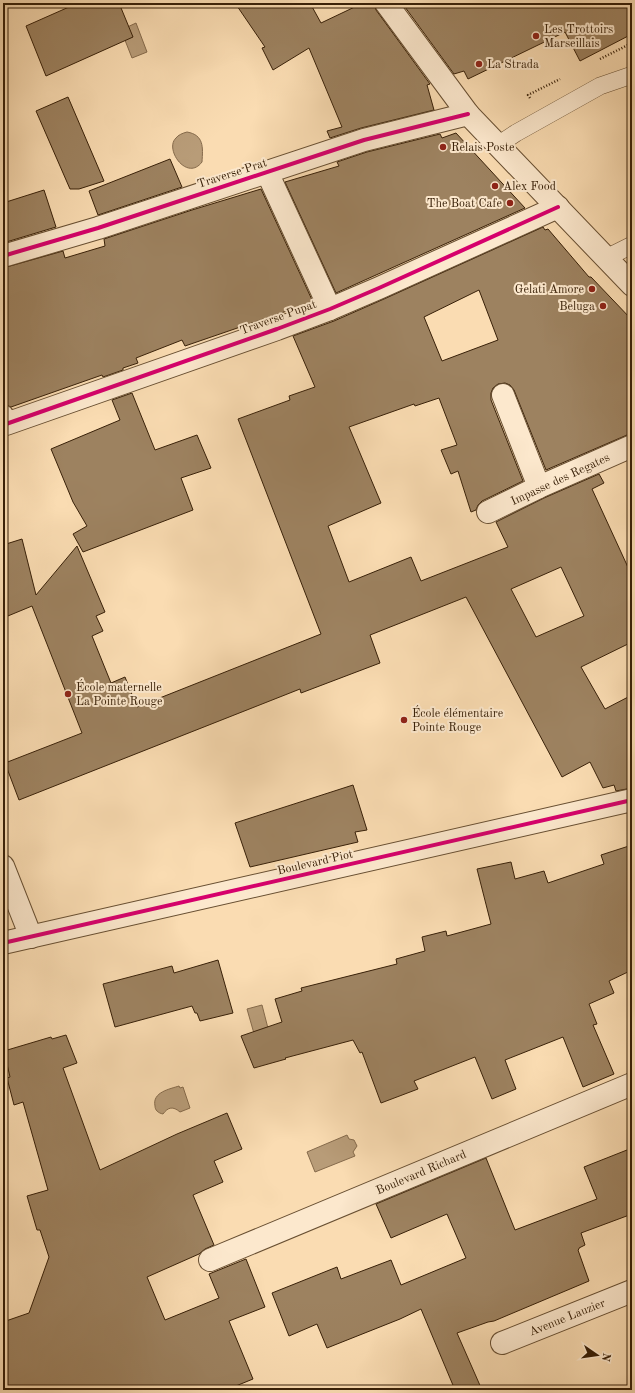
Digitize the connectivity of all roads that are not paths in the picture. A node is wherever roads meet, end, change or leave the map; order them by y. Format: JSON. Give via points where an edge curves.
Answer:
{"nodes":[{"id":1,"x":386,"y":3,"type":"edge"},
{"id":2,"x":632,"y":75,"type":"edge"},
{"id":3,"x":468,"y":114,"type":"junction"},
{"id":4,"x":498,"y":145,"type":"junction"},
{"id":5,"x":267,"y":172,"type":"junction"},
{"id":6,"x":558,"y":207,"type":"junction"},
{"id":7,"x":632,"y":245,"type":"edge"},
{"id":8,"x":3,"y":256,"type":"edge"},
{"id":9,"x":606,"y":258,"type":"junction"},
{"id":10,"x":632,"y":284,"type":"edge"},
{"id":11,"x":330,"y":309,"type":"junction"},
{"id":12,"x":503,"y":395,"type":"dead end"},
{"id":13,"x":3,"y":416,"type":"edge"},
{"id":14,"x":632,"y":446,"type":"edge"},
{"id":15,"x":539,"y":487,"type":"junction"},
{"id":16,"x":488,"y":512,"type":"dead end"},
{"id":17,"x":632,"y":800,"type":"edge"},
{"id":18,"x":3,"y":866,"type":"edge"},
{"id":19,"x":31,"y":936,"type":"junction"},
{"id":20,"x":3,"y":943,"type":"edge"},
{"id":21,"x":632,"y":1084,"type":"edge"},
{"id":22,"x":210,"y":1260,"type":"dead end"},
{"id":23,"x":632,"y":1291,"type":"edge"},
{"id":24,"x":502,"y":1343,"type":"dead end"}],
"edges":[{"from":1,"to":3,"type":"street"},
{"from":2,"to":4,"type":"lane","via":[[600,86]]},
{"from":3,"to":4,"type":"street"},
{"from":3,"to":5,"type":"street","name":"Traverse Prat","via":[[364,140]]},
{"from":4,"to":6,"type":"street"},
{"from":5,"to":8,"type":"street","name":"Traverse Prat","via":[[98,228]]},
{"from":5,"to":11,"type":"street"},
{"from":6,"to":9,"type":"street"},
{"from":6,"to":11,"type":"street","name":"Traverse Pupat"},
{"from":7,"to":9,"type":"lane"},
{"from":9,"to":10,"type":"street"},
{"from":11,"to":13,"type":"street","name":"Traverse Pupat","via":[[6,424]]},
{"from":12,"to":15,"type":"street"},
{"from":14,"to":15,"type":"street","name":"Impasse des Regates"},
{"from":15,"to":16,"type":"street","name":"Impasse des Regates"},
{"from":17,"to":19,"type":"street","name":"Boulevard Piot"},
{"from":18,"to":19,"type":"street"},
{"from":19,"to":20,"type":"street","name":"Boulevard Piot"},
{"from":21,"to":22,"type":"street","name":"Boulevard Richard"},
{"from":23,"to":24,"type":"street","name":"Avenue Lauzier"}]}
